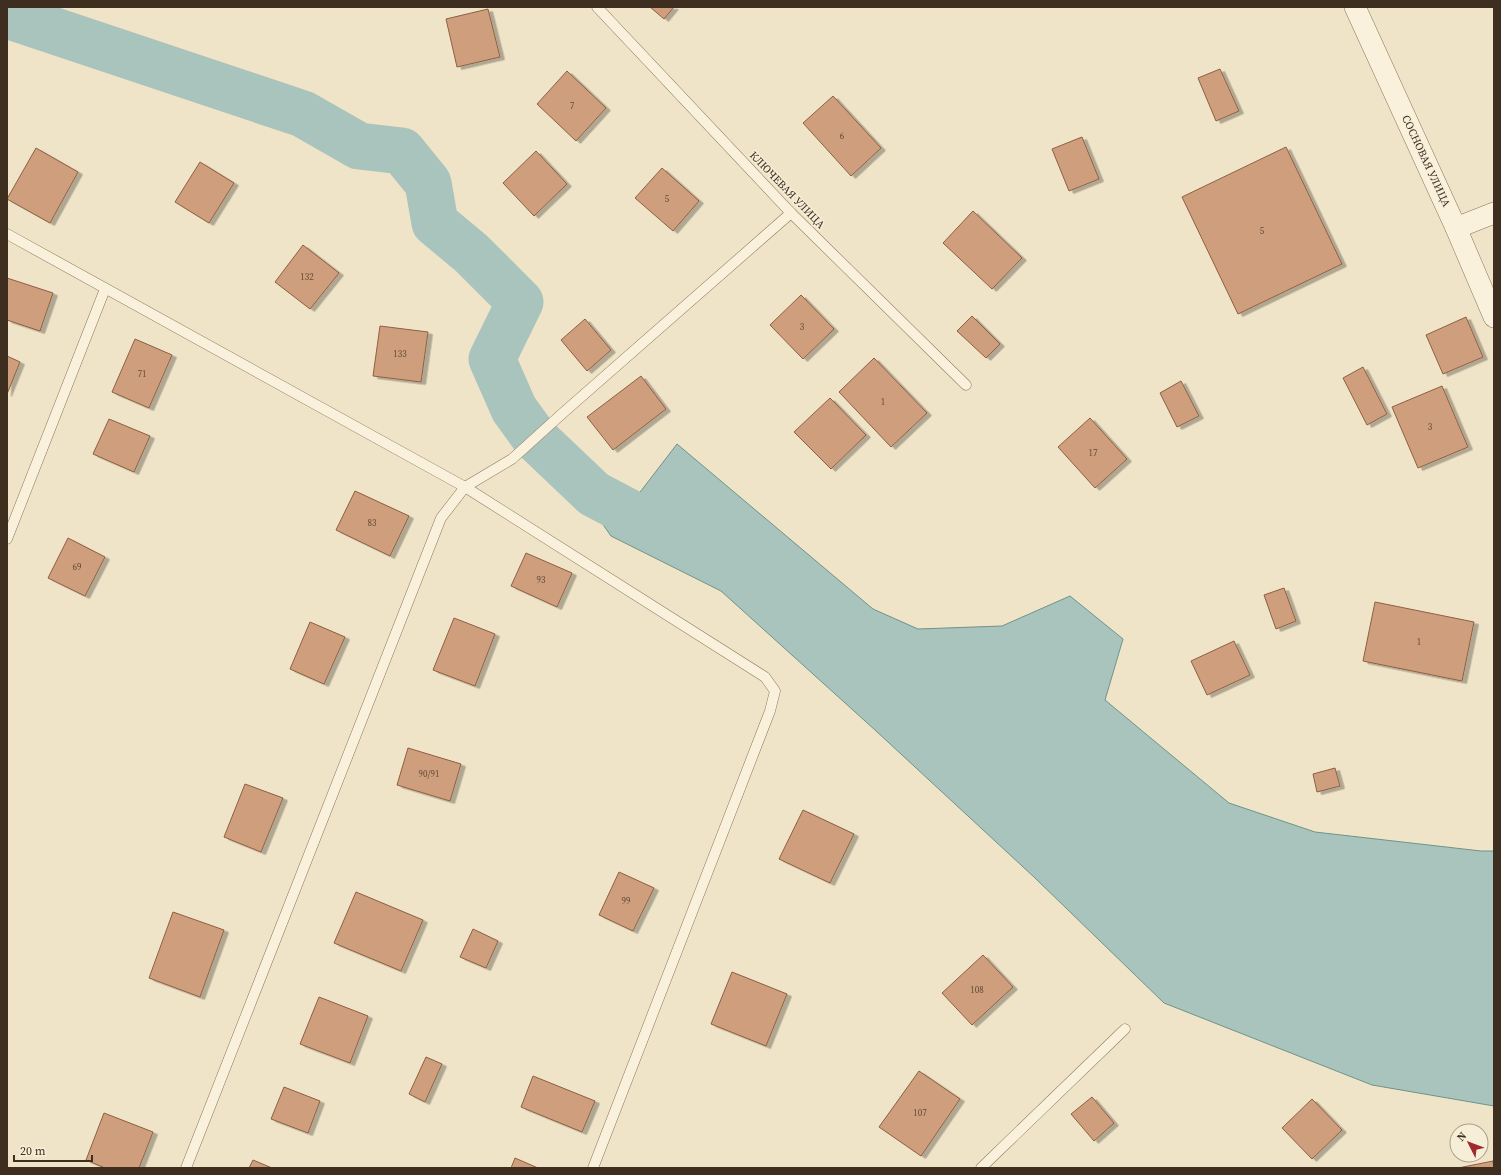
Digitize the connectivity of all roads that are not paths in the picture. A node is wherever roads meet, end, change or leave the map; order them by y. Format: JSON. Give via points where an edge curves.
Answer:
{"nodes":[{"id":1,"x":597,"y":7,"type":"edge"},
{"id":2,"x":1355,"y":7,"type":"edge"},
{"id":3,"x":791,"y":212,"type":"junction"},
{"id":4,"x":1494,"y":214,"type":"edge"},
{"id":5,"x":1456,"y":228,"type":"junction"},
{"id":6,"x":7,"y":234,"type":"edge"},
{"id":7,"x":105,"y":289,"type":"junction"},
{"id":8,"x":1494,"y":317,"type":"edge"},
{"id":9,"x":966,"y":385,"type":"dead end"},
{"id":10,"x":465,"y":487,"type":"junction"},
{"id":11,"x":7,"y":539,"type":"edge"},
{"id":12,"x":1125,"y":1030,"type":"dead end"},
{"id":13,"x":186,"y":1168,"type":"edge"},
{"id":14,"x":593,"y":1168,"type":"edge"},
{"id":15,"x":981,"y":1168,"type":"edge"}],
"edges":[{"from":1,"to":3,"type":"lane","name":"КЛЮЧЕВАЯ УЛИЦА"},
{"from":2,"to":5,"type":"street","name":"СОСНОВАЯ УЛИЦА"},
{"from":3,"to":9,"type":"lane","name":"КЛЮЧЕВАЯ УЛИЦА"},
{"from":3,"to":10,"type":"lane","via":[[512,459]]},
{"from":4,"to":5,"type":"street"},
{"from":5,"to":8,"type":"street","name":"СОСНОВАЯ УЛИЦА"},
{"from":6,"to":7,"type":"lane"},
{"from":7,"to":10,"type":"lane"},
{"from":7,"to":11,"type":"lane"},
{"from":10,"to":13,"type":"lane","via":[[441,518]]},
{"from":10,"to":14,"type":"lane","via":[[765,677],[775,692],[770,711]]},
{"from":12,"to":15,"type":"lane"}]}
